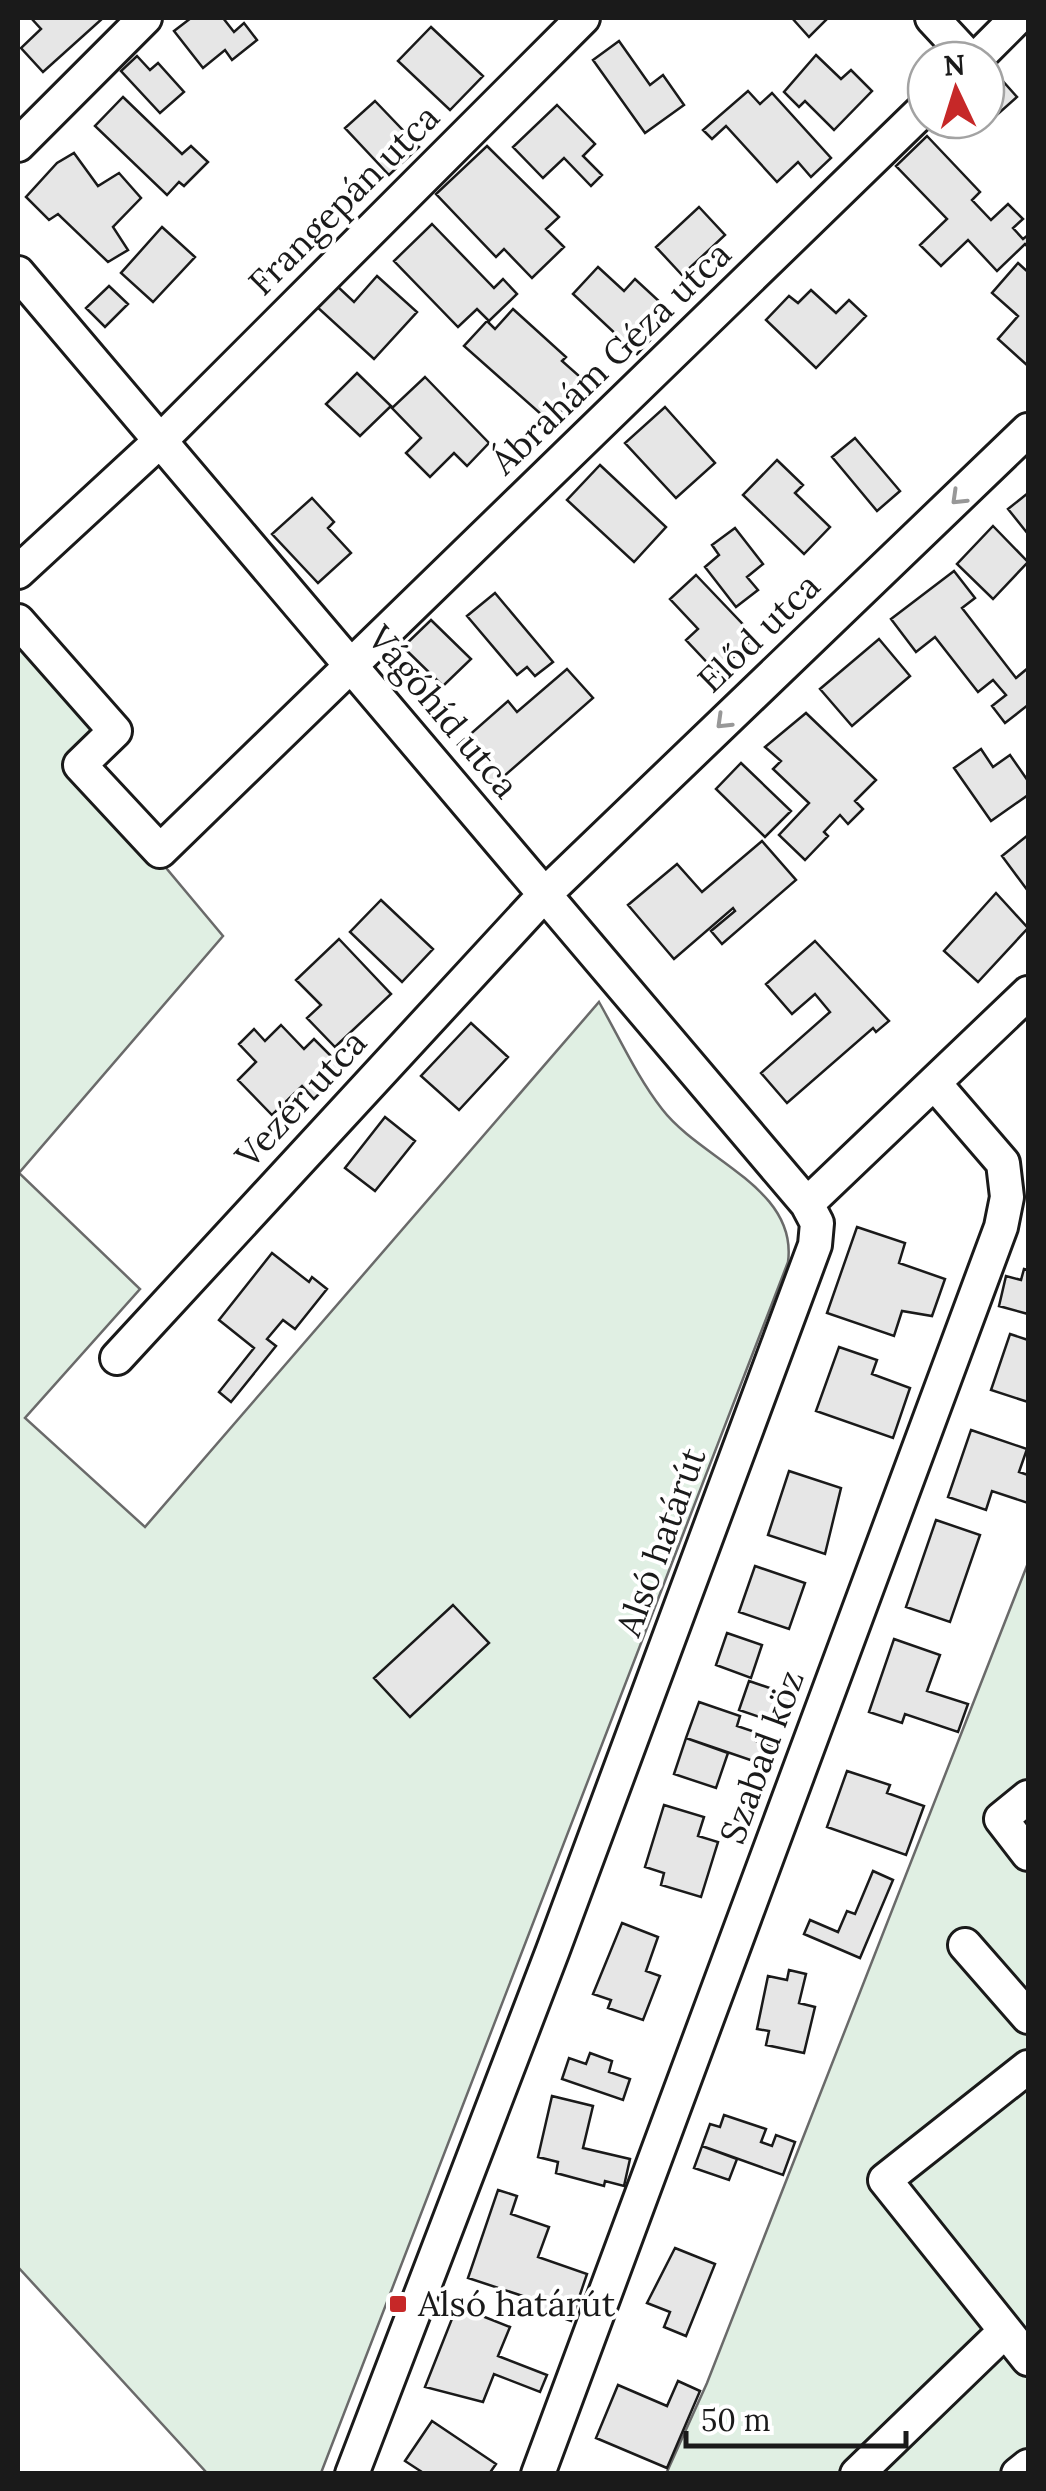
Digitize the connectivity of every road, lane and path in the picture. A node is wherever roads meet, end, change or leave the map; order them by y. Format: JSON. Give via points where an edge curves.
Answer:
{"nodes":[{"id":1,"x":145,"y":18,"type":"edge"},
{"id":2,"x":583,"y":18,"type":"edge"},
{"id":3,"x":932,"y":18,"type":"edge"},
{"id":4,"x":1017,"y":18,"type":"edge"},
{"id":5,"x":953,"y":40,"type":"edge"},
{"id":6,"x":994,"y":40,"type":"edge"},
{"id":7,"x":906,"y":126,"type":"edge"},
{"id":8,"x":18,"y":145,"type":"edge"},
{"id":9,"x":18,"y":273,"type":"edge"},
{"id":10,"x":1028,"y":430,"type":"edge"},
{"id":11,"x":161,"y":440,"type":"junction"},
{"id":12,"x":18,"y":572,"type":"edge"},
{"id":13,"x":18,"y":621,"type":"edge"},
{"id":14,"x":350,"y":665,"type":"junction"},
{"id":15,"x":544,"y":894,"type":"junction"},
{"id":16,"x":1028,"y":994,"type":"edge"},
{"id":17,"x":934,"y":1084,"type":"junction"},
{"id":18,"x":808,"y":1204,"type":"junction"},
{"id":19,"x":117,"y":1358,"type":"dead end"},
{"id":20,"x":1028,"y":1797,"type":"edge"},
{"id":21,"x":1028,"y":1854,"type":"edge"},
{"id":22,"x":965,"y":1946,"type":"dead end"},
{"id":23,"x":1028,"y":2017,"type":"edge"},
{"id":24,"x":1028,"y":2067,"type":"edge"},
{"id":25,"x":1006,"y":2330,"type":"junction"},
{"id":26,"x":1028,"y":2360,"type":"edge"},
{"id":27,"x":1028,"y":2466,"type":"edge"},
{"id":28,"x":352,"y":2474,"type":"edge"},
{"id":29,"x":538,"y":2474,"type":"edge"},
{"id":30,"x":858,"y":2474,"type":"edge"},
{"id":31,"x":1018,"y":2474,"type":"edge"}],
"edges":[{"from":1,"to":8,"type":"street"},
{"from":2,"to":11,"type":"street","name":"Frangepán utca"},
{"from":3,"to":5,"type":"street"},
{"from":4,"to":6,"type":"street"},
{"from":7,"to":14,"type":"street","name":"Ábrahám Géza utca"},
{"from":9,"to":11,"type":"street","name":"Vágóhíd utca"},
{"from":10,"to":15,"type":"street","name":"Előd utca","one_way":true},
{"from":11,"to":12,"type":"street","name":"Frangepán utca"},
{"from":11,"to":14,"type":"street","name":"Vágóhíd utca"},
{"from":13,"to":14,"type":"street","name":"Ábrahám Géza utca","via":[[115,731],[80,765],[160,850]]},
{"from":14,"to":15,"type":"street","name":"Vágóhíd utca"},
{"from":15,"to":18,"type":"street","name":"Vágóhíd utca"},
{"from":15,"to":19,"type":"street","name":"Vezér utca"},
{"from":16,"to":17,"type":"street"},
{"from":17,"to":18,"type":"street"},
{"from":17,"to":29,"type":"street","name":"Szabad köz","via":[[1002,1163],[1001,1227]]},
{"from":18,"to":28,"type":"street","name":"Alsó határút","via":[[815,1245]]},
{"from":20,"to":21,"type":"street","via":[[1001,1819]]},
{"from":22,"to":23,"type":"street"},
{"from":24,"to":25,"type":"street","via":[[886,2180]]},
{"from":25,"to":26,"type":"street"},
{"from":25,"to":30,"type":"street"},
{"from":27,"to":31,"type":"street"}]}
